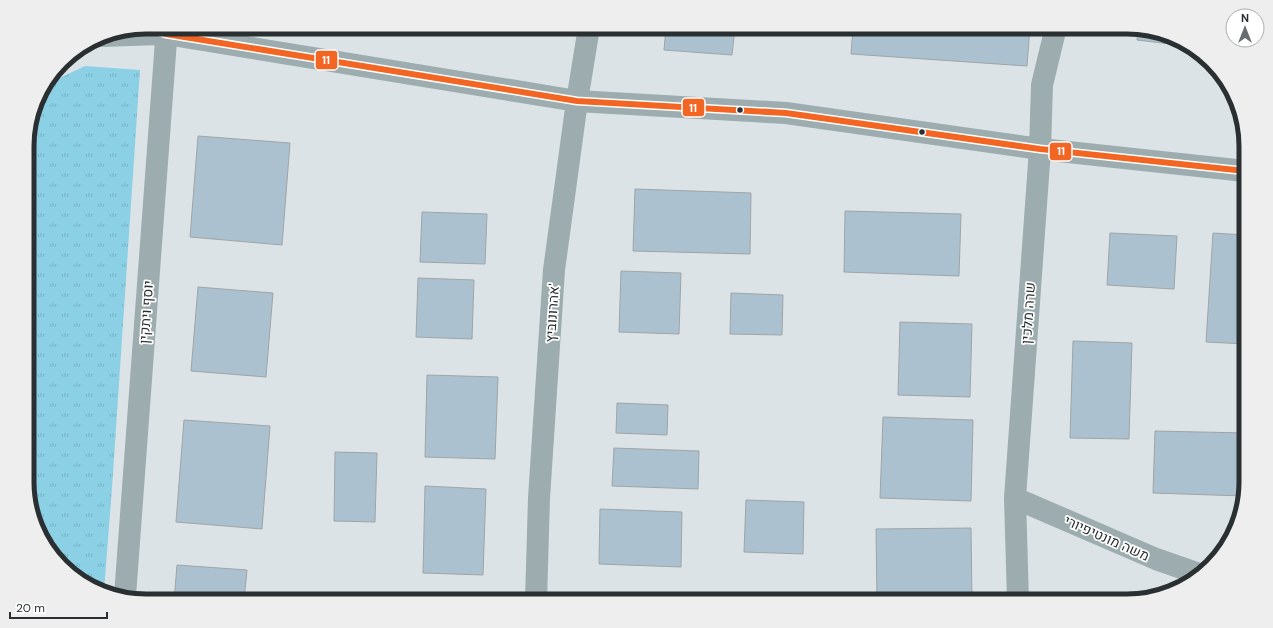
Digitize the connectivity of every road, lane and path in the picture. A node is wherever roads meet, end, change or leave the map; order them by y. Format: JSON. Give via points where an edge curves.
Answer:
{"nodes":[{"id":1,"x":167,"y":34,"type":"edge"},
{"id":2,"x":190,"y":34,"type":"edge"},
{"id":3,"x":587,"y":34,"type":"edge"},
{"id":4,"x":1054,"y":34,"type":"edge"},
{"id":5,"x":577,"y":101,"type":"junction"},
{"id":6,"x":1040,"y":149,"type":"junction"},
{"id":7,"x":1239,"y":170,"type":"edge"},
{"id":8,"x":1016,"y":498,"type":"junction"},
{"id":9,"x":1193,"y":572,"type":"edge"},
{"id":10,"x":125,"y":592,"type":"edge"},
{"id":11,"x":536,"y":594,"type":"edge"},
{"id":12,"x":1018,"y":594,"type":"edge"}],
"edges":[{"from":1,"to":10,"type":"street","name":"יוסף ויתקין"},
{"from":2,"to":5,"type":"street"},
{"from":3,"to":5,"type":"street","name":"אהרונוביץ'"},
{"from":4,"to":6,"type":"street","name":"שרה מלכין","via":[[1042,85]]},
{"from":5,"to":6,"type":"street","via":[[786,113]]},
{"from":5,"to":11,"type":"street","name":"אהרונוביץ'","via":[[554,270],[539,498]]},
{"from":6,"to":7,"type":"street"},
{"from":6,"to":8,"type":"street","name":"שרה מלכין"},
{"from":8,"to":9,"type":"street","name":"משה מונטיפיורי","via":[[1156,559]]},
{"from":8,"to":12,"type":"street","name":"שרה מלכין"}]}
